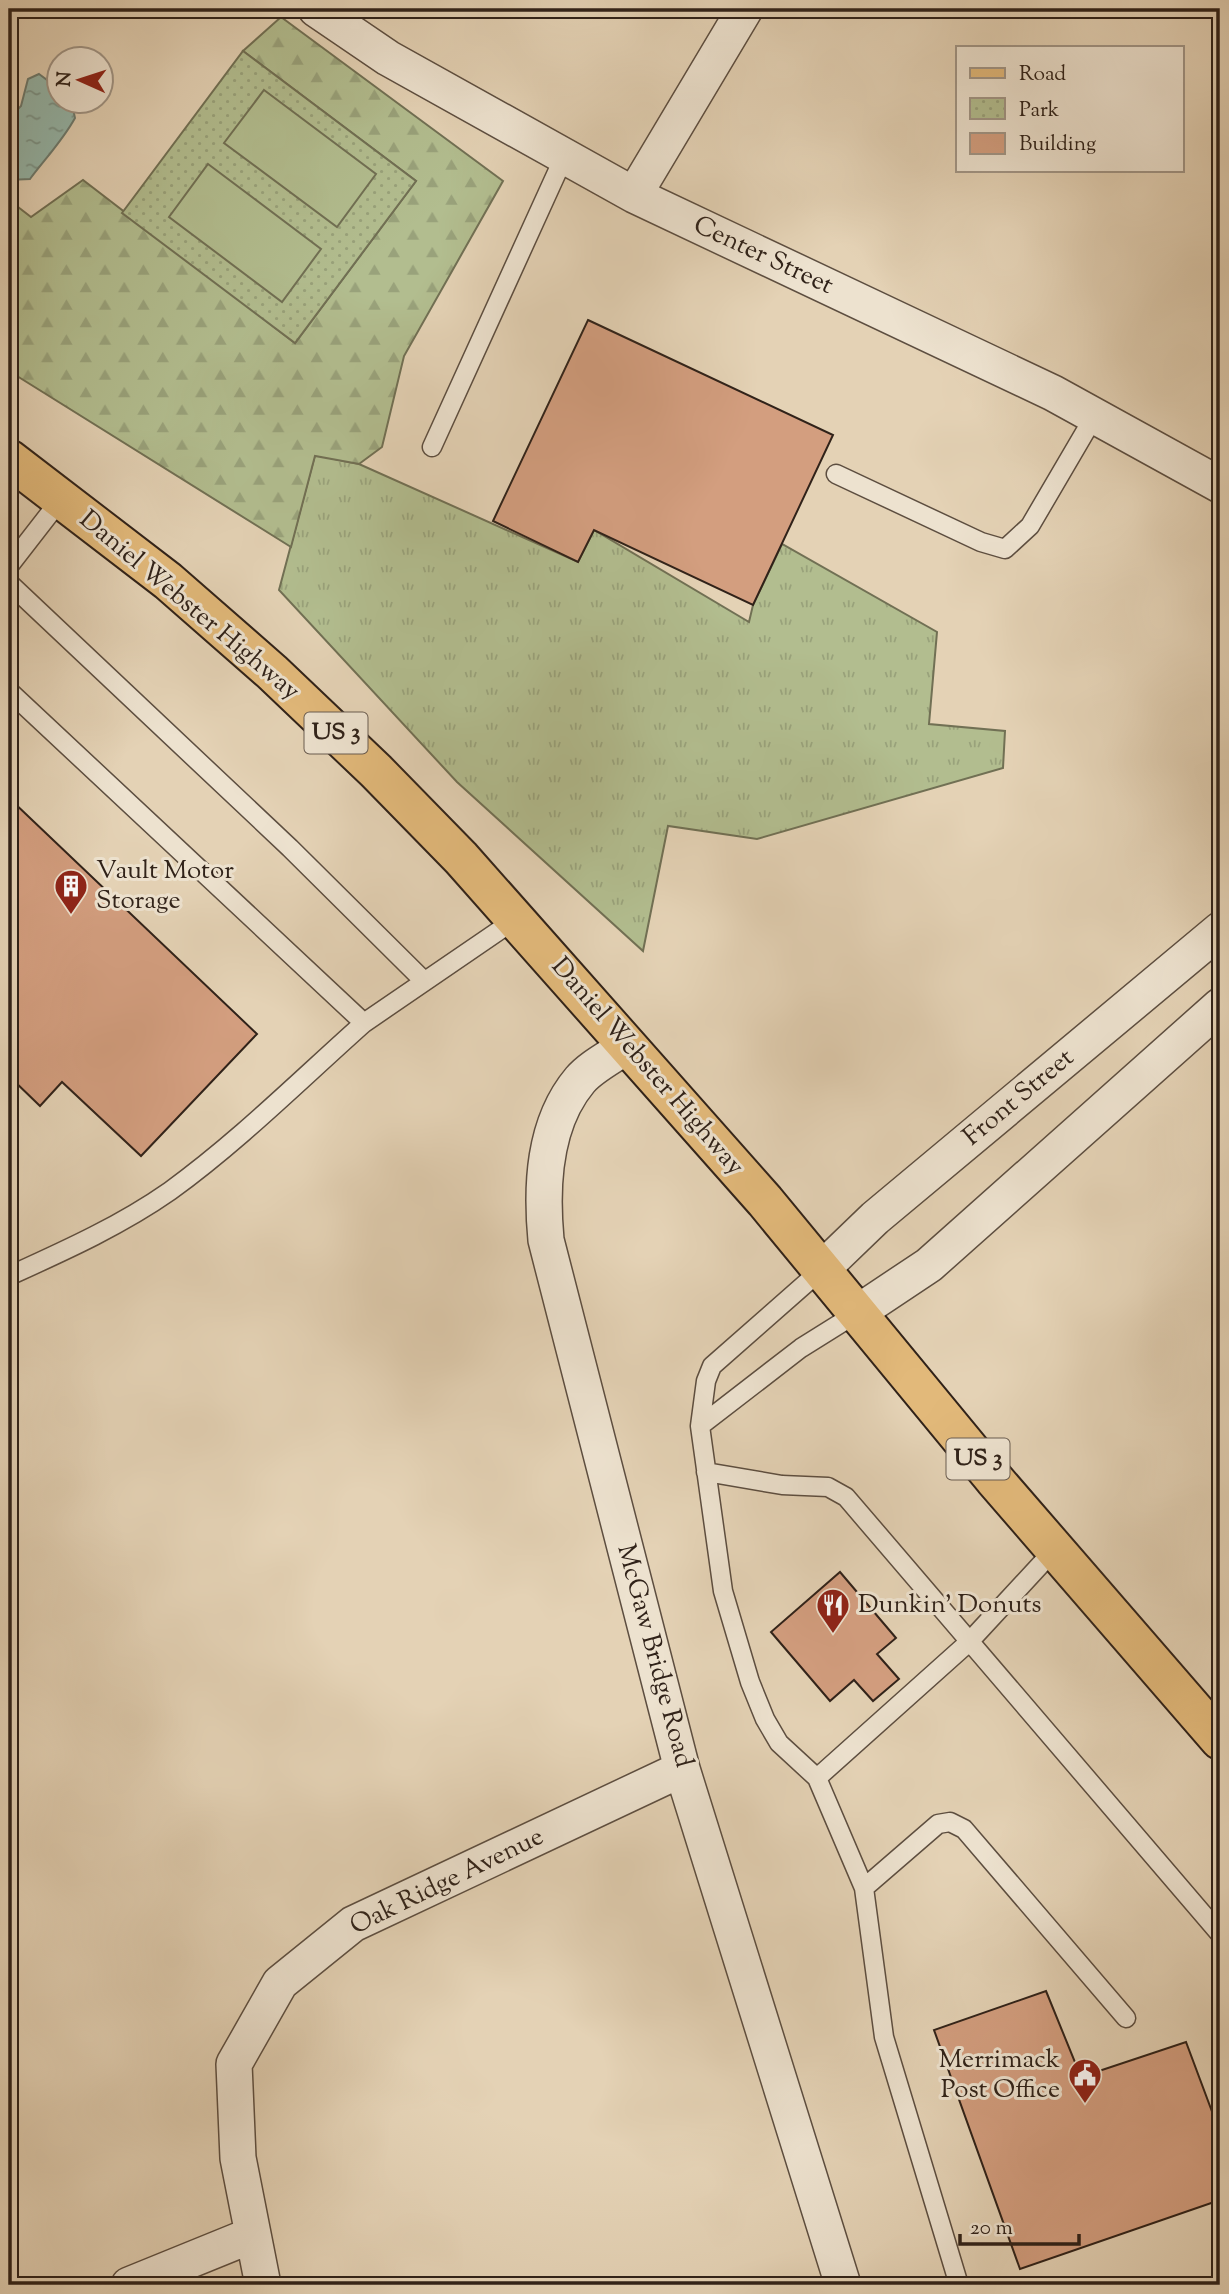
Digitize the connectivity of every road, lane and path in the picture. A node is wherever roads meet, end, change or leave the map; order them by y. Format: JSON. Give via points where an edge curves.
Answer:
{"nodes":[{"id":1,"x":316,"y":9,"type":"edge"},
{"id":2,"x":745,"y":9,"type":"edge"},
{"id":3,"x":564,"y":157,"type":"junction"},
{"id":4,"x":634,"y":195,"type":"junction"},
{"id":5,"x":1095,"y":415,"type":"junction"},
{"id":6,"x":432,"y":447,"type":"dead end"},
{"id":7,"x":9,"y":459,"type":"edge"},
{"id":8,"x":1216,"y":472,"type":"edge"},
{"id":9,"x":836,"y":474,"type":"dead end"},
{"id":10,"x":61,"y":499,"type":"junction"},
{"id":11,"x":9,"y":566,"type":"edge"},
{"id":12,"x":9,"y":583,"type":"edge"},
{"id":13,"x":9,"y":691,"type":"edge"},
{"id":14,"x":516,"y":919,"type":"junction"},
{"id":15,"x":1220,"y":930,"type":"edge"},
{"id":16,"x":423,"y":980,"type":"junction"},
{"id":17,"x":1220,"y":1006,"type":"edge"},
{"id":18,"x":364,"y":1023,"type":"junction"},
{"id":19,"x":628,"y":1045,"type":"junction"},
{"id":20,"x":821,"y":1270,"type":"junction"},
{"id":21,"x":9,"y":1276,"type":"edge"},
{"id":22,"x":857,"y":1313,"type":"junction"},
{"id":23,"x":700,"y":1426,"type":"junction"},
{"id":24,"x":706,"y":1472,"type":"junction"},
{"id":25,"x":1055,"y":1549,"type":"junction"},
{"id":26,"x":969,"y":1642,"type":"junction"},
{"id":27,"x":1220,"y":1740,"type":"edge"},
{"id":28,"x":682,"y":1769,"type":"junction"},
{"id":29,"x":817,"y":1778,"type":"junction"},
{"id":30,"x":864,"y":1888,"type":"junction"},
{"id":31,"x":1220,"y":1934,"type":"edge"},
{"id":32,"x":1126,"y":2018,"type":"dead end"},
{"id":33,"x":252,"y":2235,"type":"junction"},
{"id":34,"x":129,"y":2285,"type":"edge"},
{"id":35,"x":263,"y":2285,"type":"edge"},
{"id":36,"x":844,"y":2285,"type":"edge"},
{"id":37,"x":959,"y":2285,"type":"edge"}],
"edges":[{"from":1,"to":3,"type":"street","name":"Center Street","via":[[388,58]]},
{"from":2,"to":4,"type":"street"},
{"from":3,"to":4,"type":"street","name":"Center Street"},
{"from":3,"to":6,"type":"lane"},
{"from":4,"to":5,"type":"street","name":"Center Street"},
{"from":5,"to":8,"type":"street","name":"Center Street"},
{"from":5,"to":9,"type":"lane","via":[[1030,526],[1005,549]]},
{"from":7,"to":10,"type":"main road","name":"Daniel Webster Highway","number":"US 3"},
{"from":10,"to":11,"type":"lane"},
{"from":10,"to":14,"type":"main road","name":"Daniel Webster Highway","number":"US 3","via":[[168,581],[272,672],[376,771]]},
{"from":12,"to":16,"type":"lane"},
{"from":13,"to":18,"type":"lane"},
{"from":14,"to":16,"type":"lane"},
{"from":14,"to":19,"type":"main road","name":"Daniel Webster Highway","number":"US 3"},
{"from":15,"to":20,"type":"street","name":"Front Street","via":[[875,1218]]},
{"from":16,"to":18,"type":"lane"},
{"from":17,"to":22,"type":"street","via":[[929,1265]]},
{"from":18,"to":21,"type":"lane","via":[[168,1192],[95,1236]]},
{"from":19,"to":20,"type":"main road","name":"Daniel Webster Highway","number":"US 3"},
{"from":19,"to":28,"type":"street","name":"McGaw Bridge Road","via":[[581,1079],[560,1112],[542,1195],[546,1240]]},
{"from":20,"to":22,"type":"main road","name":"Daniel Webster Highway","number":"US 3"},
{"from":20,"to":23,"type":"lane","via":[[712,1366]]},
{"from":22,"to":23,"type":"lane","via":[[801,1348]]},
{"from":22,"to":25,"type":"main road","name":"Daniel Webster Highway","number":"US 3"},
{"from":23,"to":24,"type":"lane"},
{"from":24,"to":26,"type":"lane","via":[[782,1485],[828,1487],[846,1497]]},
{"from":24,"to":29,"type":"lane","via":[[723,1591],[750,1682],[779,1743]]},
{"from":25,"to":26,"type":"lane"},
{"from":25,"to":27,"type":"main road","name":"Daniel Webster Highway","number":"US 3"},
{"from":26,"to":29,"type":"lane"},
{"from":26,"to":31,"type":"lane"},
{"from":28,"to":33,"type":"street","name":"Oak Ridge Avenue","via":[[353,1924],[280,1983],[234,2064],[238,2158]]},
{"from":28,"to":36,"type":"street","name":"McGaw Bridge Road"},
{"from":29,"to":30,"type":"lane"},
{"from":30,"to":32,"type":"lane","via":[[938,1824],[950,1822],[964,1829]]},
{"from":30,"to":37,"type":"lane","via":[[884,2037]]},
{"from":33,"to":34,"type":"street"},
{"from":33,"to":35,"type":"street","name":"Oak Ridge Avenue"}]}
